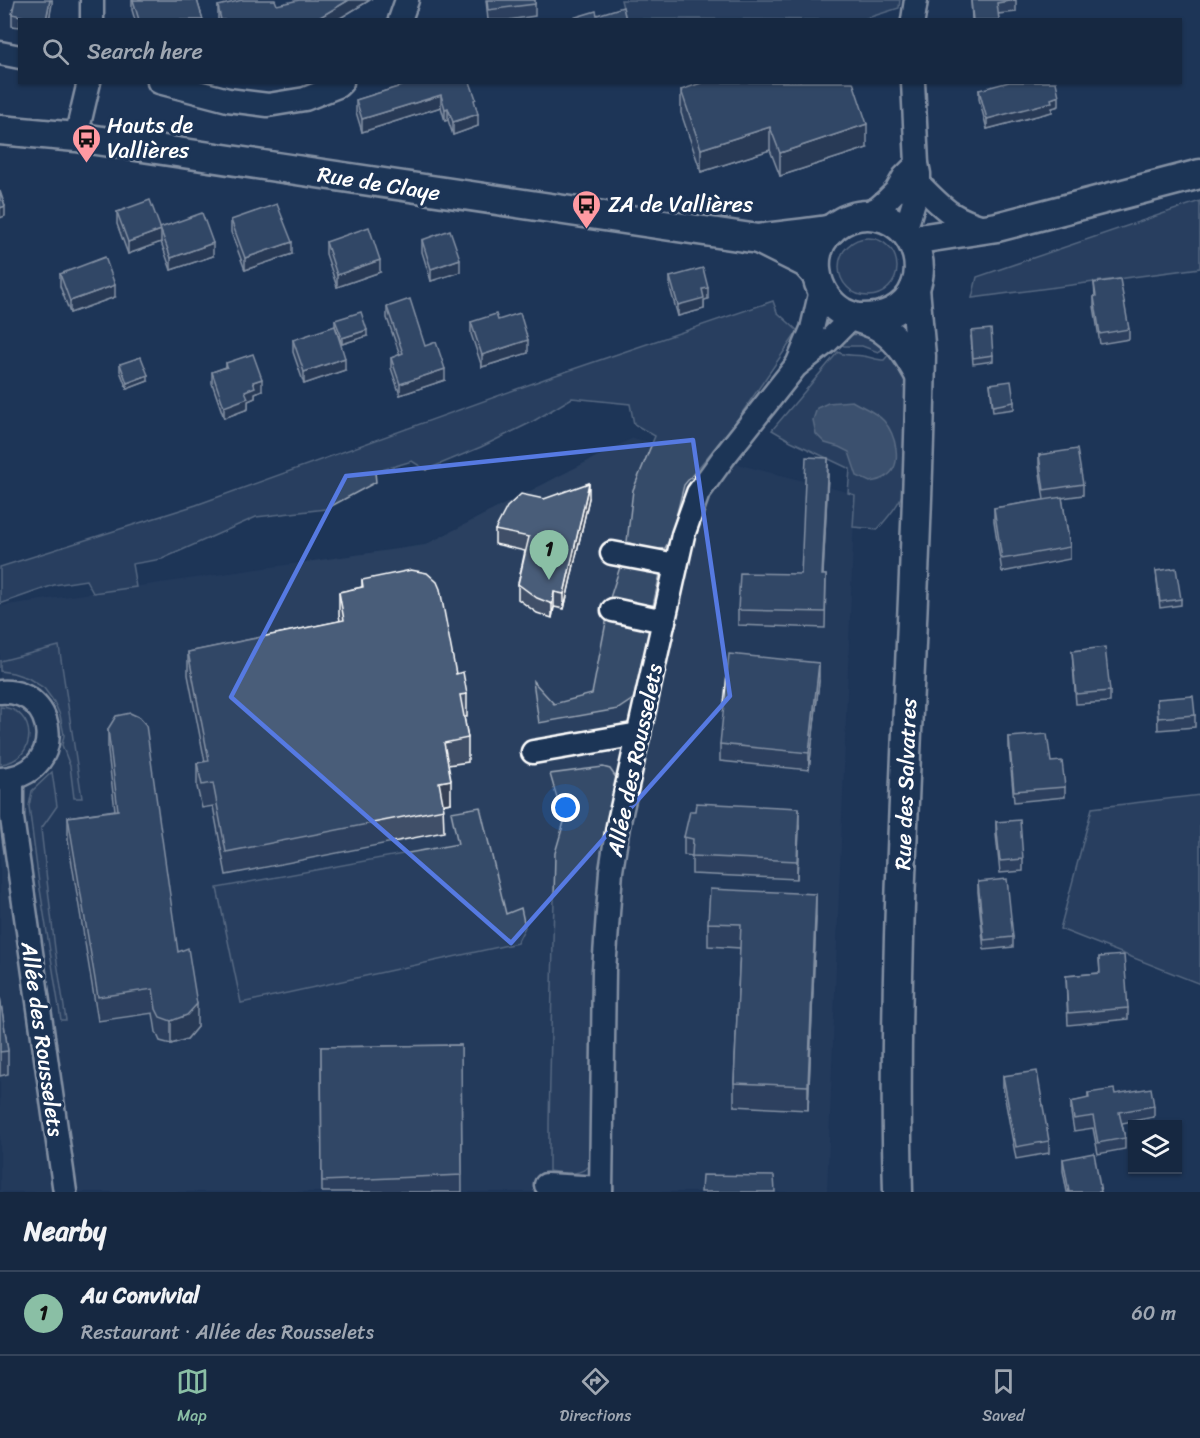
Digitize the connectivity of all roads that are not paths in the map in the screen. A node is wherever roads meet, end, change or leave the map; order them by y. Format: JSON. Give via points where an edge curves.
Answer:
{"nodes":[{"id":1,"x":92,"y":0,"type":"edge"},
{"id":2,"x":407,"y":0,"type":"edge"},
{"id":3,"x":916,"y":0,"type":"edge"},
{"id":4,"x":92,"y":18,"type":"edge"},
{"id":5,"x":401,"y":18,"type":"edge"},
{"id":6,"x":913,"y":18,"type":"edge"},
{"id":7,"x":0,"y":53,"type":"edge"},
{"id":8,"x":18,"y":57,"type":"edge"},
{"id":9,"x":89,"y":84,"type":"edge"},
{"id":10,"x":167,"y":84,"type":"edge"},
{"id":11,"x":340,"y":84,"type":"edge"},
{"id":12,"x":913,"y":84,"type":"edge"},
{"id":13,"x":0,"y":130,"type":"edge"},
{"id":14,"x":76,"y":137,"type":"junction"},
{"id":15,"x":918,"y":174,"type":"junction"},
{"id":16,"x":1200,"y":174,"type":"edge"},
{"id":17,"x":862,"y":215,"type":"junction"},
{"id":18,"x":832,"y":228,"type":"junction"},
{"id":19,"x":993,"y":228,"type":"junction"},
{"id":20,"x":910,"y":237,"type":"junction"},
{"id":21,"x":758,"y":239,"type":"junction"},
{"id":22,"x":917,"y":279,"type":"junction"},
{"id":23,"x":819,"y":282,"type":"junction"},
{"id":24,"x":857,"y":317,"type":"junction"},
{"id":25,"x":796,"y":366,"type":"junction"},
{"id":26,"x":920,"y":376,"type":"junction"},
{"id":27,"x":612,"y":553,"type":"dead end"},
{"id":28,"x":676,"y":565,"type":"junction"},
{"id":29,"x":613,"y":610,"type":"dead end"},
{"id":30,"x":664,"y":621,"type":"junction"},
{"id":31,"x":0,"y":692,"type":"edge"},
{"id":32,"x":639,"y":734,"type":"junction"},
{"id":33,"x":533,"y":752,"type":"dead end"},
{"id":34,"x":6,"y":779,"type":"edge"},
{"id":35,"x":546,"y":1185,"type":"dead end"},
{"id":36,"x":601,"y":1190,"type":"edge"},
{"id":37,"x":65,"y":1192,"type":"edge"},
{"id":38,"x":898,"y":1192,"type":"edge"}],
"edges":[{"from":1,"to":4,"type":"street"},
{"from":2,"to":5,"type":"street"},
{"from":3,"to":6,"type":"street"},
{"from":7,"to":8,"type":"street"},
{"from":9,"to":14,"type":"street"},
{"from":10,"to":11,"type":"street","via":[[228,100],[268,105],[305,99]]},
{"from":12,"to":15,"type":"street"},
{"from":13,"to":14,"type":"street","name":"Rue de Claye"},
{"from":14,"to":21,"type":"street","name":"Rue de Claye"},
{"from":15,"to":17,"type":"street","via":[[904,177],[878,208]]},
{"from":15,"to":19,"type":"street","via":[[949,213],[966,222]]},
{"from":15,"to":20,"type":"street","via":[[908,224]]},
{"from":16,"to":19,"type":"street"},
{"from":17,"to":18,"type":"street"},
{"from":17,"to":20,"type":"street","via":[[887,219]]},
{"from":18,"to":21,"type":"street","name":"Rue de Claye"},
{"from":18,"to":23,"type":"street","via":[[816,258]]},
{"from":19,"to":20,"type":"street"},
{"from":19,"to":22,"type":"street","via":[[952,251]]},
{"from":20,"to":22,"type":"street","via":[[918,255]]},
{"from":21,"to":23,"type":"street","name":"Rue de Claye","via":[[806,263]]},
{"from":22,"to":24,"type":"street","via":[[906,302],[893,312],[877,318]]},
{"from":22,"to":26,"type":"street","name":"Rue des Salvatres"},
{"from":23,"to":24,"type":"street","via":[[831,304],[844,314]]},
{"from":23,"to":25,"type":"street","name":"Allée des Rousselets","via":[[812,329]]},
{"from":24,"to":25,"type":"street","name":"Allée des Rousselets"},
{"from":24,"to":26,"type":"street","via":[[894,337]]},
{"from":25,"to":28,"type":"street","name":"Allée des Rousselets","via":[[698,493]]},
{"from":26,"to":38,"type":"street","name":"Rue des Salvatres","via":[[897,971]]},
{"from":27,"to":28,"type":"street"},
{"from":28,"to":30,"type":"street","name":"Allée des Rousselets"},
{"from":29,"to":30,"type":"street"},
{"from":30,"to":32,"type":"street","name":"Allée des Rousselets"},
{"from":31,"to":34,"type":"street","name":"Allée des Rousselets","via":[[22,695],[34,704],[48,729],[43,756],[35,766],[25,774]]},
{"from":32,"to":33,"type":"street"},
{"from":32,"to":36,"type":"street","name":"Allée des Rousselets","via":[[611,871],[604,970]]},
{"from":34,"to":37,"type":"street","name":"Allée des Rousselets"},
{"from":35,"to":36,"type":"street"}]}
